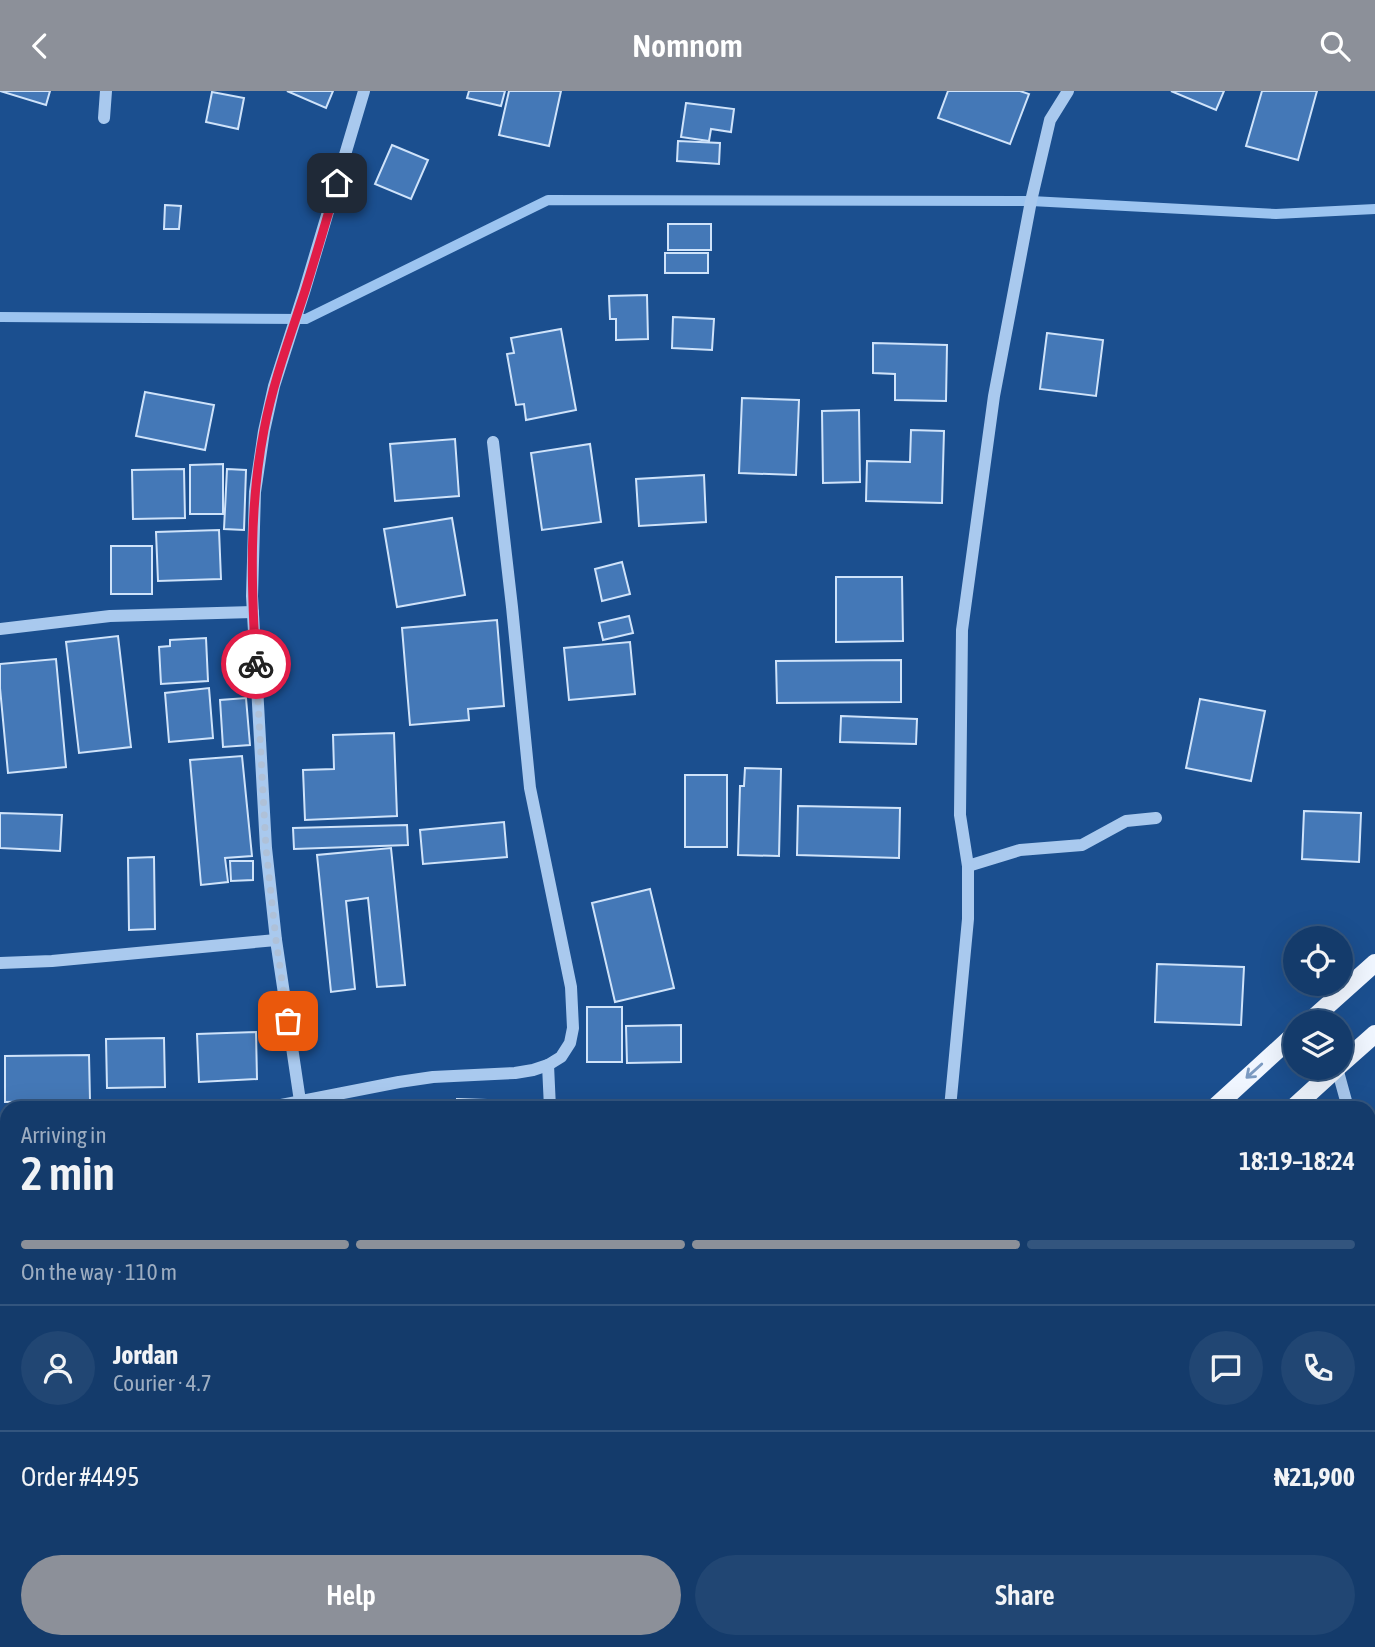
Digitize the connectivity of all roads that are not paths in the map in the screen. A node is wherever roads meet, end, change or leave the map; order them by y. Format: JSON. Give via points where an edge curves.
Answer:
{"nodes":[{"id":1,"x":107,"y":91,"type":"edge"},
{"id":2,"x":364,"y":91,"type":"edge"},
{"id":3,"x":1068,"y":91,"type":"edge"},
{"id":4,"x":104,"y":117,"type":"dead end"},
{"id":5,"x":493,"y":442,"type":"dead end"},
{"id":6,"x":253,"y":612,"type":"junction"},
{"id":7,"x":0,"y":629,"type":"edge"},
{"id":8,"x":1156,"y":818,"type":"dead end"},
{"id":9,"x":968,"y":866,"type":"junction"},
{"id":10,"x":276,"y":940,"type":"junction"},
{"id":11,"x":0,"y":963,"type":"edge"},
{"id":12,"x":1375,"y":963,"type":"edge"},
{"id":13,"x":1322,"y":1010,"type":"edge"},
{"id":14,"x":1375,"y":1034,"type":"edge"},
{"id":15,"x":1283,"y":1045,"type":"edge"},
{"id":16,"x":1353,"y":1054,"type":"edge"},
{"id":17,"x":548,"y":1065,"type":"junction"},
{"id":18,"x":1324,"y":1080,"type":"edge"},
{"id":19,"x":1341,"y":1080,"type":"edge"},
{"id":20,"x":300,"y":1101,"type":"joint"},
{"id":21,"x":550,"y":1101,"type":"edge"},
{"id":22,"x":951,"y":1101,"type":"edge"},
{"id":23,"x":1221,"y":1101,"type":"edge"},
{"id":24,"x":1301,"y":1101,"type":"edge"},
{"id":25,"x":1346,"y":1101,"type":"edge"}],
"edges":[{"from":1,"to":4,"type":"street"},
{"from":2,"to":6,"type":"street","via":[[264,431],[255,492]]},
{"from":3,"to":9,"type":"street","via":[[1051,120],[1028,214],[994,396],[962,630],[960,815]]},
{"from":5,"to":17,"type":"street","via":[[530,788],[571,988],[570,1043],[561,1057]]},
{"from":6,"to":7,"type":"street","via":[[110,616]]},
{"from":6,"to":10,"type":"street","via":[[266,848]]},
{"from":8,"to":9,"type":"street","via":[[1126,821],[1082,845],[1020,850]]},
{"from":9,"to":22,"type":"street","via":[[968,919]]},
{"from":10,"to":11,"type":"street"},
{"from":10,"to":20,"type":"street"},
{"from":12,"to":13,"type":"main road"},
{"from":14,"to":16,"type":"main road"},
{"from":15,"to":23,"type":"main road","one_way":true},
{"from":17,"to":20,"type":"street","via":[[516,1073],[399,1081]]},
{"from":17,"to":21,"type":"street"},
{"from":18,"to":24,"type":"main road"},
{"from":19,"to":25,"type":"street"}]}
